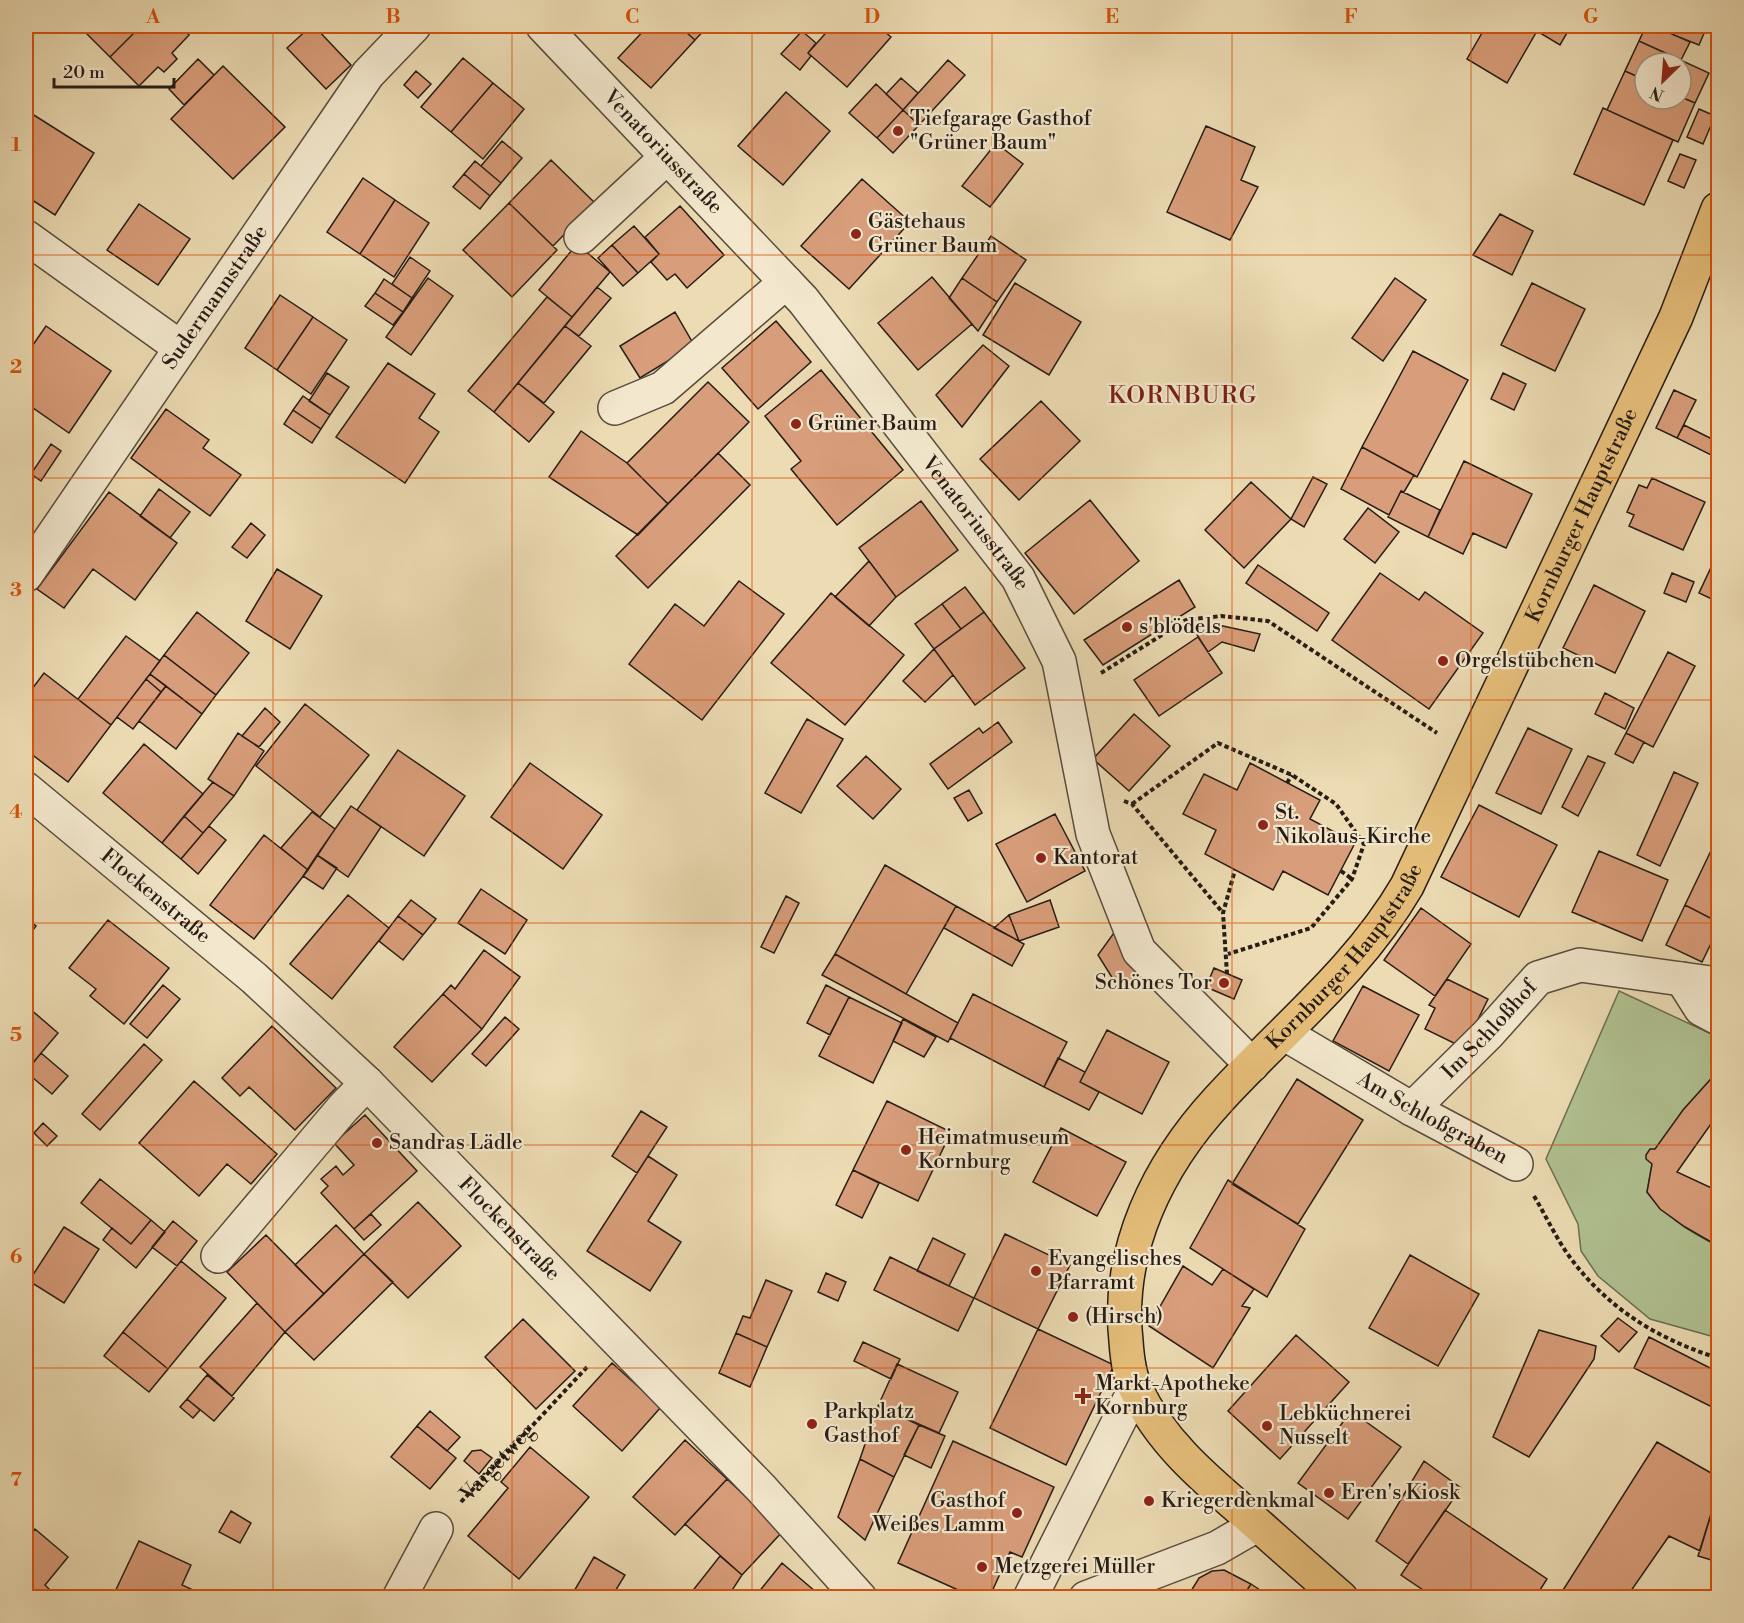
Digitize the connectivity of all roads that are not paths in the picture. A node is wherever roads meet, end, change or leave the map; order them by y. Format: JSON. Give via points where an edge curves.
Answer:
{"nodes":[{"id":1,"x":414,"y":26,"type":"edge"},
{"id":2,"x":543,"y":26,"type":"edge"},
{"id":3,"x":667,"y":157,"type":"junction"},
{"id":4,"x":1719,"y":209,"type":"edge"},
{"id":5,"x":26,"y":237,"type":"edge"},
{"id":6,"x":581,"y":237,"type":"dead end"},
{"id":7,"x":786,"y":282,"type":"junction"},
{"id":8,"x":181,"y":348,"type":"junction"},
{"id":9,"x":615,"y":408,"type":"dead end"},
{"id":10,"x":26,"y":575,"type":"edge"},
{"id":11,"x":26,"y":789,"type":"edge"},
{"id":12,"x":1682,"y":979,"type":"junction"},
{"id":13,"x":1719,"y":984,"type":"edge"},
{"id":14,"x":1719,"y":1018,"type":"edge"},
{"id":15,"x":1285,"y":1034,"type":"junction"},
{"id":16,"x":1252,"y":1065,"type":"junction"},
{"id":17,"x":367,"y":1083,"type":"junction"},
{"id":18,"x":1412,"y":1109,"type":"junction"},
{"id":19,"x":1516,"y":1164,"type":"road end"},
{"id":20,"x":218,"y":1256,"type":"dead end"},
{"id":21,"x":1135,"y":1389,"type":"junction"},
{"id":22,"x":1257,"y":1525,"type":"junction"},
{"id":23,"x":436,"y":1529,"type":"road end"},
{"id":24,"x":399,"y":1598,"type":"edge"},
{"id":25,"x":860,"y":1598,"type":"edge"},
{"id":26,"x":1030,"y":1598,"type":"edge"},
{"id":27,"x":1086,"y":1598,"type":"edge"},
{"id":28,"x":1341,"y":1598,"type":"edge"}],
"edges":[{"from":1,"to":8,"type":"street","name":"Sudermannstraße","via":[[368,74]]},
{"from":2,"to":3,"type":"street","name":"Venatoriusstraße"},
{"from":3,"to":6,"type":"street"},
{"from":3,"to":7,"type":"street","name":"Venatoriusstraße"},
{"from":4,"to":15,"type":"main road","name":"Kornburger Hauptstraße","via":[[1676,317],[1407,886],[1372,941]]},
{"from":5,"to":8,"type":"street"},
{"from":7,"to":9,"type":"street","via":[[663,388]]},
{"from":7,"to":16,"type":"street","name":"Venatoriusstraße","via":[[1018,578],[1059,661],[1093,834],[1139,951]]},
{"from":8,"to":10,"type":"street","name":"Sudermannstraße"},
{"from":11,"to":17,"type":"street","name":"Flockenstraße","via":[[254,978]]},
{"from":12,"to":13,"type":"street","name":"Im Schloßhof"},
{"from":12,"to":14,"type":"street","via":[[1701,1009]]},
{"from":12,"to":18,"type":"street","name":"Im Schloßhof","via":[[1580,965],[1538,978]]},
{"from":15,"to":16,"type":"main road","name":"Kornburger Hauptstraße"},
{"from":15,"to":18,"type":"street","name":"Am Schloßgraben"},
{"from":16,"to":21,"type":"main road","name":"Kornburger Hauptstraße","via":[[1205,1116],[1165,1170],[1137,1231],[1125,1279],[1123,1312]]},
{"from":17,"to":20,"type":"street"},
{"from":17,"to":25,"type":"street","name":"Flockenstraße","via":[[761,1488]]},
{"from":18,"to":19,"type":"street","name":"Am Schloßgraben"},
{"from":21,"to":22,"type":"main road","name":"Kornburger Hauptstraße","via":[[1164,1435],[1195,1470]]},
{"from":21,"to":26,"type":"street"},
{"from":22,"to":27,"type":"street","via":[[1216,1548]]},
{"from":22,"to":28,"type":"main road","name":"Kornburger Hauptstraße"},
{"from":23,"to":24,"type":"street"}]}
